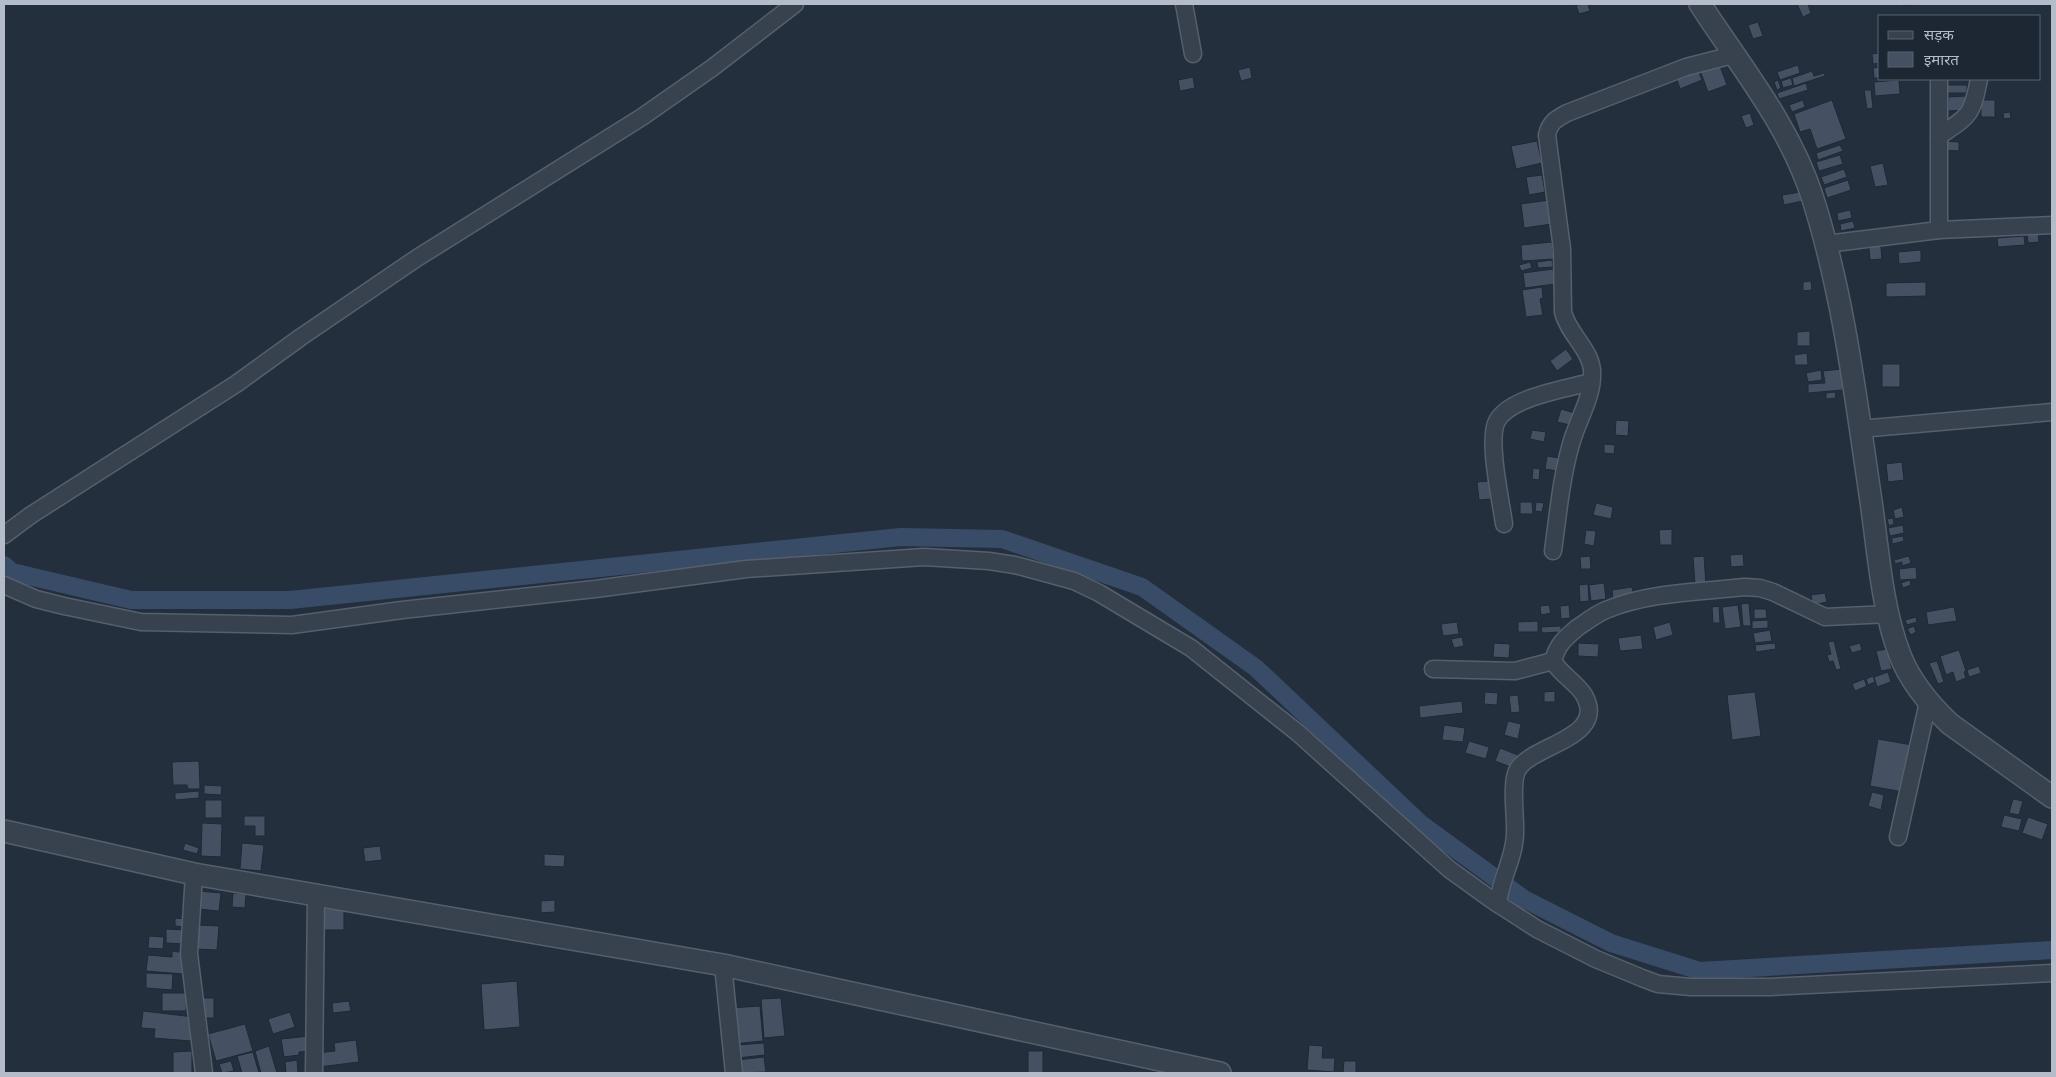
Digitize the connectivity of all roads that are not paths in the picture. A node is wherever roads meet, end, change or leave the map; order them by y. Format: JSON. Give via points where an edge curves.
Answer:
{"nodes":[{"id":1,"x":795,"y":4,"type":"edge"},
{"id":2,"x":1184,"y":4,"type":"edge"},
{"id":3,"x":1700,"y":4,"type":"edge"},
{"id":4,"x":1193,"y":54,"type":"dead end"},
{"id":5,"x":1733,"y":55,"type":"junction"},
{"id":6,"x":1938,"y":80,"type":"edge"},
{"id":7,"x":1979,"y":80,"type":"edge"},
{"id":8,"x":1939,"y":136,"type":"junction"},
{"id":9,"x":2052,"y":225,"type":"edge"},
{"id":10,"x":1939,"y":230,"type":"junction"},
{"id":11,"x":1826,"y":244,"type":"junction"},
{"id":12,"x":1591,"y":382,"type":"junction"},
{"id":13,"x":2052,"y":412,"type":"edge"},
{"id":14,"x":1860,"y":429,"type":"junction"},
{"id":15,"x":1504,"y":524,"type":"dead end"},
{"id":16,"x":4,"y":535,"type":"edge"},
{"id":17,"x":1553,"y":550,"type":"dead end"},
{"id":18,"x":4,"y":586,"type":"edge"},
{"id":19,"x":1889,"y":614,"type":"junction"},
{"id":20,"x":1553,"y":661,"type":"junction"},
{"id":21,"x":1433,"y":670,"type":"dead end"},
{"id":22,"x":1928,"y":702,"type":"junction"},
{"id":23,"x":2052,"y":797,"type":"edge"},
{"id":24,"x":4,"y":831,"type":"edge"},
{"id":25,"x":1898,"y":837,"type":"dead end"},
{"id":26,"x":194,"y":874,"type":"junction"},
{"id":27,"x":316,"y":896,"type":"junction"},
{"id":28,"x":1498,"y":900,"type":"junction"},
{"id":29,"x":723,"y":965,"type":"junction"},
{"id":30,"x":2052,"y":973,"type":"edge"},
{"id":31,"x":204,"y":1073,"type":"edge"},
{"id":32,"x":314,"y":1073,"type":"edge"},
{"id":33,"x":734,"y":1073,"type":"edge"},
{"id":34,"x":1220,"y":1073,"type":"edge"}],
"edges":[{"from":1,"to":16,"type":"street","via":[[642,117],[417,258],[236,384]]},
{"from":2,"to":4,"type":"street"},
{"from":3,"to":5,"type":"street"},
{"from":5,"to":11,"type":"street","via":[[1779,121],[1796,155]]},
{"from":5,"to":12,"type":"street","via":[[1686,67],[1567,113],[1549,126],[1547,135],[1562,249],[1563,312],[1589,360]]},
{"from":6,"to":8,"type":"street"},
{"from":7,"to":8,"type":"street","via":[[1970,112]]},
{"from":8,"to":10,"type":"street"},
{"from":9,"to":10,"type":"street"},
{"from":10,"to":11,"type":"street"},
{"from":11,"to":14,"type":"street","via":[[1843,319]]},
{"from":12,"to":15,"type":"street","via":[[1524,400],[1496,422],[1493,448]]},
{"from":12,"to":17,"type":"street","via":[[1566,462]]},
{"from":13,"to":14,"type":"street"},
{"from":14,"to":19,"type":"street"},
{"from":18,"to":28,"type":"street","via":[[64,606],[141,622],[292,625],[746,569],[924,557],[1015,565],[1083,585],[1190,648],[1298,733],[1449,869]]},
{"from":19,"to":20,"type":"street","via":[[1825,617],[1760,588],[1666,596],[1613,608],[1589,619],[1561,642]]},
{"from":19,"to":22,"type":"street","via":[[1900,654]]},
{"from":20,"to":21,"type":"street","via":[[1515,671]]},
{"from":20,"to":28,"type":"street","via":[[1583,695],[1588,716],[1583,727],[1526,761],[1517,770],[1516,836]]},
{"from":22,"to":23,"type":"street","via":[[1950,724]]},
{"from":22,"to":25,"type":"street"},
{"from":24,"to":26,"type":"street"},
{"from":26,"to":27,"type":"street"},
{"from":26,"to":31,"type":"street","via":[[189,954]]},
{"from":27,"to":29,"type":"street"},
{"from":27,"to":32,"type":"street"},
{"from":28,"to":30,"type":"street","via":[[1537,929],[1596,959],[1658,984],[1770,987]]},
{"from":29,"to":33,"type":"street"},
{"from":29,"to":34,"type":"street"}]}
